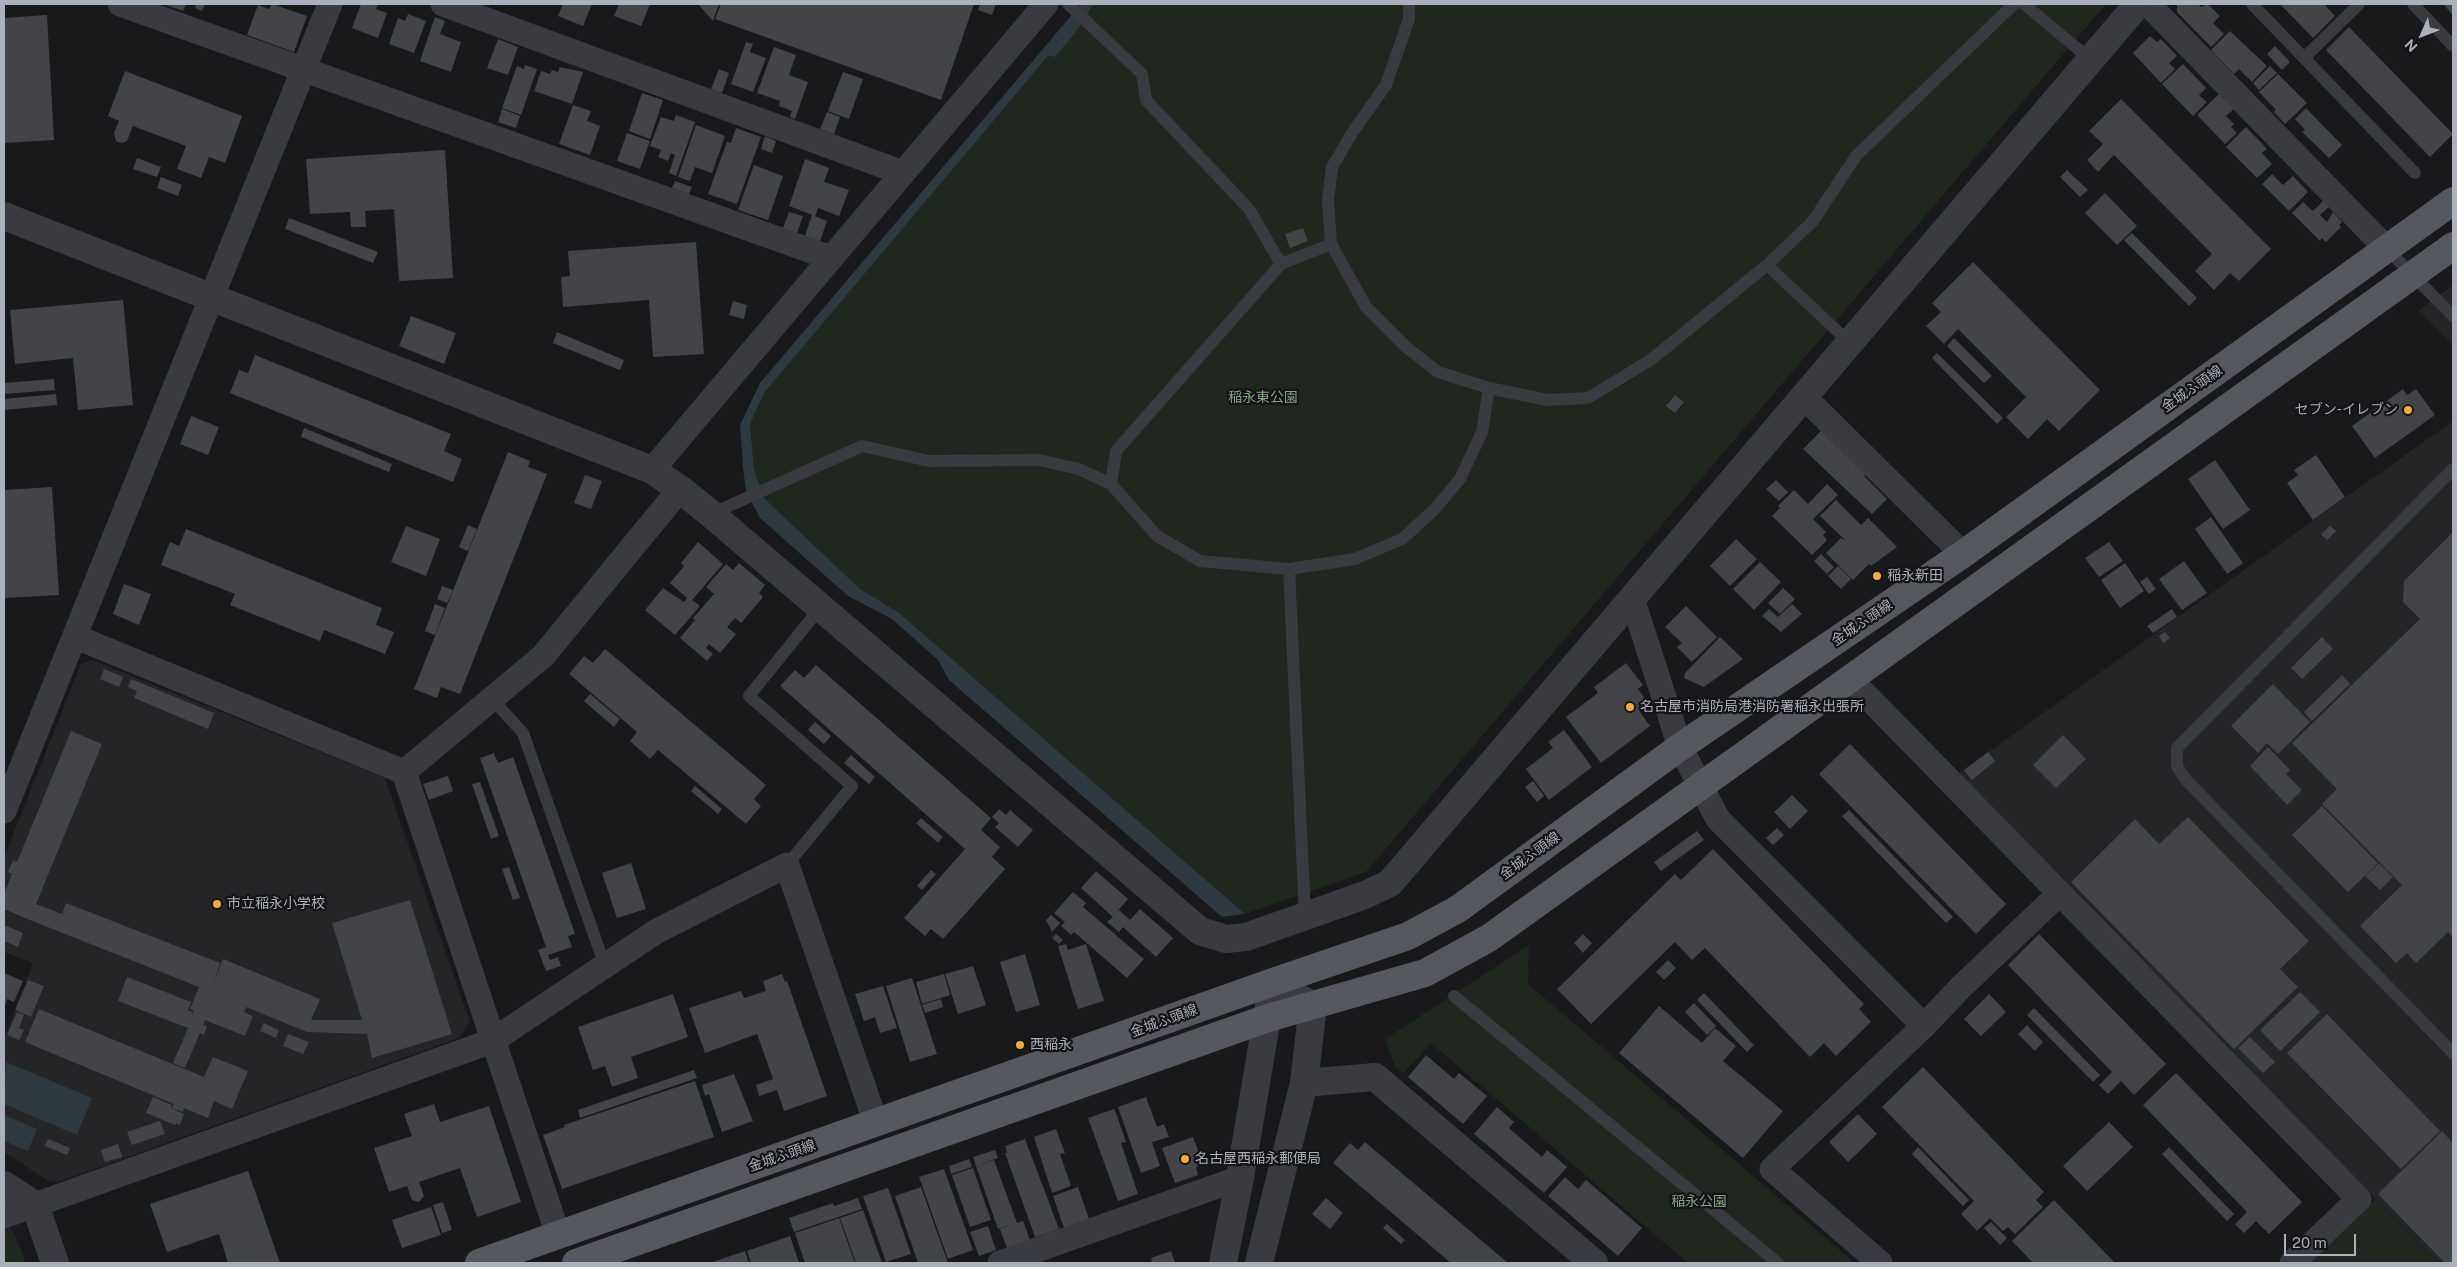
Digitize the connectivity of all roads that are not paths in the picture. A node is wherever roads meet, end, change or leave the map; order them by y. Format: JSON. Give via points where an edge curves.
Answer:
{"nodes":[{"id":1,"x":120,"y":4,"type":"edge"},
{"id":2,"x":330,"y":4,"type":"edge"},
{"id":3,"x":443,"y":4,"type":"edge"},
{"id":4,"x":1046,"y":4,"type":"edge"},
{"id":5,"x":1068,"y":4,"type":"edge"},
{"id":6,"x":1409,"y":4,"type":"edge"},
{"id":7,"x":2014,"y":4,"type":"edge"},
{"id":8,"x":2024,"y":4,"type":"edge"},
{"id":9,"x":2138,"y":4,"type":"edge"},
{"id":10,"x":2148,"y":4,"type":"edge"},
{"id":11,"x":2252,"y":4,"type":"edge"},
{"id":12,"x":2359,"y":4,"type":"edge"},
{"id":13,"x":2413,"y":4,"type":"edge"},
{"id":14,"x":2453,"y":46,"type":"edge"},
{"id":15,"x":2304,"y":58,"type":"junction"},
{"id":16,"x":2090,"y":59,"type":"junction"},
{"id":17,"x":305,"y":68,"type":"junction"},
{"id":18,"x":903,"y":173,"type":"junction"},
{"id":19,"x":2415,"y":173,"type":"dead end"},
{"id":20,"x":2453,"y":201,"type":"edge"},
{"id":21,"x":4,"y":216,"type":"edge"},
{"id":22,"x":1330,"y":244,"type":"junction"},
{"id":23,"x":2453,"y":246,"type":"edge"},
{"id":24,"x":2388,"y":250,"type":"junction"},
{"id":25,"x":831,"y":258,"type":"junction"},
{"id":26,"x":1281,"y":264,"type":"junction"},
{"id":27,"x":1767,"y":265,"type":"junction"},
{"id":28,"x":2413,"y":275,"type":"junction"},
{"id":29,"x":213,"y":298,"type":"junction"},
{"id":30,"x":2453,"y":316,"type":"edge"},
{"id":31,"x":1849,"y":342,"type":"junction"},
{"id":32,"x":1489,"y":388,"type":"junction"},
{"id":33,"x":1803,"y":396,"type":"junction"},
{"id":34,"x":652,"y":470,"type":"junction"},
{"id":35,"x":2453,"y":470,"type":"edge"},
{"id":36,"x":1111,"y":484,"type":"junction"},
{"id":37,"x":680,"y":489,"type":"junction"},
{"id":38,"x":711,"y":514,"type":"junction"},
{"id":39,"x":1963,"y":554,"type":"junction"},
{"id":40,"x":1289,"y":569,"type":"junction"},
{"id":41,"x":1632,"y":598,"type":"junction"},
{"id":42,"x":820,"y":608,"type":"junction"},
{"id":43,"x":76,"y":636,"type":"junction"},
{"id":44,"x":1849,"y":678,"type":"junction"},
{"id":45,"x":492,"y":699,"type":"junction"},
{"id":46,"x":1680,"y":746,"type":"junction"},
{"id":47,"x":404,"y":772,"type":"junction"},
{"id":48,"x":1700,"y":786,"type":"junction"},
{"id":49,"x":4,"y":811,"type":"edge"},
{"id":50,"x":787,"y":865,"type":"junction"},
{"id":51,"x":2060,"y":893,"type":"junction"},
{"id":52,"x":1305,"y":917,"type":"junction"},
{"id":53,"x":605,"y":966,"type":"junction"},
{"id":54,"x":1273,"y":982,"type":"junction"},
{"id":55,"x":1454,"y":996,"type":"dead end"},
{"id":56,"x":1313,"y":1006,"type":"junction"},
{"id":57,"x":1268,"y":1018,"type":"junction"},
{"id":58,"x":1924,"y":1026,"type":"junction"},
{"id":59,"x":492,"y":1041,"type":"junction"},
{"id":60,"x":2453,"y":1053,"type":"edge"},
{"id":61,"x":1304,"y":1083,"type":"junction"},
{"id":62,"x":876,"y":1123,"type":"junction"},
{"id":63,"x":1240,"y":1178,"type":"junction"},
{"id":64,"x":4,"y":1185,"type":"edge"},
{"id":65,"x":34,"y":1205,"type":"junction"},
{"id":66,"x":4,"y":1216,"type":"edge"},
{"id":67,"x":558,"y":1235,"type":"junction"},
{"id":68,"x":55,"y":1263,"type":"edge"},
{"id":69,"x":479,"y":1263,"type":"edge"},
{"id":70,"x":576,"y":1263,"type":"edge"},
{"id":71,"x":1000,"y":1263,"type":"edge"},
{"id":72,"x":1223,"y":1263,"type":"edge"},
{"id":73,"x":1259,"y":1263,"type":"edge"},
{"id":74,"x":1594,"y":1263,"type":"edge"},
{"id":75,"x":1778,"y":1263,"type":"edge"},
{"id":76,"x":1880,"y":1263,"type":"edge"},
{"id":77,"x":2292,"y":1263,"type":"edge"}],
"edges":[{"from":1,"to":17,"type":"street"},
{"from":2,"to":17,"type":"street"},
{"from":3,"to":18,"type":"street"},
{"from":4,"to":18,"type":"street"},
{"from":5,"to":26,"type":"lane","via":[[1142,74],[1146,100],[1249,209]]},
{"from":6,"to":22,"type":"lane","via":[[1409,19],[1386,85],[1332,167],[1328,200]]},
{"from":7,"to":27,"type":"lane","via":[[1856,156],[1813,221]]},
{"from":8,"to":16,"type":"lane"},
{"from":9,"to":16,"type":"street"},
{"from":10,"to":24,"type":"street"},
{"from":11,"to":15,"type":"lane"},
{"from":12,"to":15,"type":"lane"},
{"from":13,"to":14,"type":"lane"},
{"from":15,"to":19,"type":"lane"},
{"from":16,"to":31,"type":"street"},
{"from":17,"to":25,"type":"street"},
{"from":17,"to":29,"type":"street"},
{"from":18,"to":25,"type":"street"},
{"from":20,"to":24,"type":"main road","name":"金城ふ頭線"},
{"from":21,"to":29,"type":"street"},
{"from":22,"to":26,"type":"lane"},
{"from":22,"to":32,"type":"lane","via":[[1366,307],[1406,347],[1438,372]]},
{"from":23,"to":28,"type":"main road"},
{"from":24,"to":28,"type":"lane"},
{"from":24,"to":39,"type":"main road","name":"金城ふ頭線"},
{"from":25,"to":34,"type":"street"},
{"from":26,"to":36,"type":"lane","via":[[1116,451]]},
{"from":27,"to":31,"type":"lane"},
{"from":27,"to":32,"type":"lane","via":[[1652,359],[1588,398],[1548,400]]},
{"from":28,"to":30,"type":"lane"},
{"from":28,"to":44,"type":"main road"},
{"from":29,"to":34,"type":"street"},
{"from":29,"to":43,"type":"street"},
{"from":31,"to":33,"type":"street"},
{"from":32,"to":40,"type":"lane","via":[[1482,432],[1460,479],[1434,510],[1402,539],[1355,560]]},
{"from":33,"to":39,"type":"street"},
{"from":33,"to":41,"type":"street"},
{"from":34,"to":37,"type":"street"},
{"from":35,"to":60,"type":"lane","via":[[2177,748],[2177,766],[2186,780]]},
{"from":36,"to":38,"type":"lane","via":[[1079,469],[1040,460],[929,461],[862,446]]},
{"from":36,"to":40,"type":"lane","via":[[1157,536],[1200,561]]},
{"from":37,"to":38,"type":"street"},
{"from":37,"to":45,"type":"street","via":[[543,656]]},
{"from":38,"to":42,"type":"street"},
{"from":39,"to":46,"type":"main road","name":"金城ふ頭線"},
{"from":40,"to":52,"type":"lane"},
{"from":41,"to":46,"type":"street"},
{"from":41,"to":52,"type":"street","via":[[1390,883]]},
{"from":42,"to":50,"type":"lane","via":[[749,696],[852,786]]},
{"from":42,"to":52,"type":"street","via":[[1200,932],[1226,939],[1246,937]]},
{"from":43,"to":47,"type":"street"},
{"from":43,"to":49,"type":"street"},
{"from":44,"to":48,"type":"main road"},
{"from":44,"to":51,"type":"street"},
{"from":45,"to":47,"type":"street"},
{"from":45,"to":53,"type":"lane","via":[[523,732]]},
{"from":46,"to":48,"type":"street"},
{"from":46,"to":54,"type":"main road","name":"金城ふ頭線","via":[[1458,909],[1408,936]]},
{"from":47,"to":59,"type":"street"},
{"from":48,"to":56,"type":"main road","via":[[1489,938],[1425,973]]},
{"from":48,"to":58,"type":"street","via":[[1718,818]]},
{"from":50,"to":53,"type":"street","via":[[658,931]]},
{"from":50,"to":62,"type":"street"},
{"from":51,"to":58,"type":"street"},
{"from":51,"to":77,"type":"street","via":[[2359,1199]]},
{"from":53,"to":59,"type":"street"},
{"from":54,"to":56,"type":"street"},
{"from":54,"to":57,"type":"street"},
{"from":54,"to":62,"type":"main road","name":"金城ふ頭線"},
{"from":55,"to":75,"type":"lane"},
{"from":56,"to":57,"type":"main road"},
{"from":56,"to":61,"type":"street"},
{"from":57,"to":63,"type":"street"},
{"from":57,"to":70,"type":"main road"},
{"from":58,"to":76,"type":"street","via":[[1772,1168]]},
{"from":59,"to":65,"type":"street"},
{"from":59,"to":67,"type":"street"},
{"from":61,"to":73,"type":"street"},
{"from":61,"to":74,"type":"street","via":[[1375,1077]]},
{"from":62,"to":67,"type":"main road","name":"金城ふ頭線"},
{"from":63,"to":71,"type":"street"},
{"from":63,"to":72,"type":"street"},
{"from":64,"to":65,"type":"street"},
{"from":65,"to":66,"type":"street"},
{"from":65,"to":68,"type":"street"},
{"from":67,"to":69,"type":"main road","name":"金城ふ頭線"}]}
